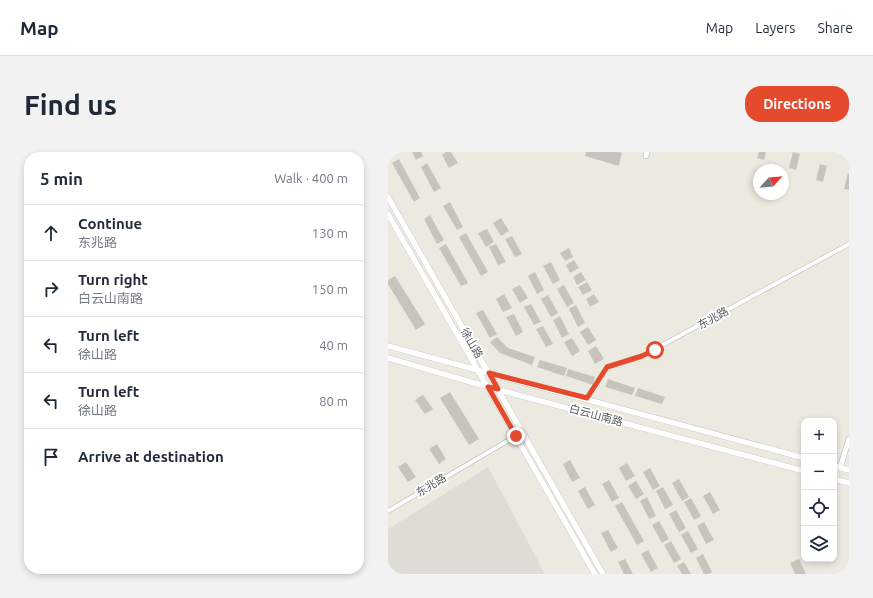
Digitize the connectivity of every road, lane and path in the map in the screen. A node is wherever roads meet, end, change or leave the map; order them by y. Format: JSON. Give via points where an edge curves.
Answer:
{"nodes":[{"id":1,"x":388,"y":197,"type":"edge"},
{"id":2,"x":388,"y":214,"type":"edge"},
{"id":3,"x":849,"y":244,"type":"edge"},
{"id":4,"x":388,"y":346,"type":"edge"},
{"id":5,"x":388,"y":358,"type":"edge"},
{"id":6,"x":478,"y":370,"type":"junction"},
{"id":7,"x":489,"y":373,"type":"junction"},
{"id":8,"x":488,"y":387,"type":"junction"},
{"id":9,"x":498,"y":389,"type":"junction"},
{"id":10,"x":587,"y":398,"type":"junction"},
{"id":11,"x":516,"y":436,"type":"junction"},
{"id":12,"x":849,"y":439,"type":"edge"},
{"id":13,"x":801,"y":457,"type":"edge"},
{"id":14,"x":837,"y":467,"type":"edge"},
{"id":15,"x":840,"y":468,"type":"junction"},
{"id":16,"x":801,"y":470,"type":"edge"},
{"id":17,"x":849,"y":470,"type":"edge"},
{"id":18,"x":837,"y":480,"type":"edge"},
{"id":19,"x":849,"y":483,"type":"edge"},
{"id":20,"x":388,"y":511,"type":"edge"},
{"id":21,"x":595,"y":574,"type":"edge"},
{"id":22,"x":603,"y":574,"type":"edge"}],
"edges":[{"from":1,"to":7,"type":"main road","name":"徐山路"},
{"from":2,"to":6,"type":"main road","name":"徐山路"},
{"from":3,"to":10,"type":"street","name":"东兆路","via":[[655,350],[607,367]]},
{"from":4,"to":6,"type":"main road","name":"白云山南路"},
{"from":5,"to":8,"type":"main road","name":"白云山南路"},
{"from":6,"to":7,"type":"main road","name":"白云山南路"},
{"from":6,"to":8,"type":"main road","name":"徐山路"},
{"from":7,"to":9,"type":"main road","name":"徐山路"},
{"from":7,"to":10,"type":"main road","name":"白云山南路"},
{"from":8,"to":9,"type":"main road","name":"白云山南路"},
{"from":8,"to":11,"type":"main road","name":"徐山路"},
{"from":9,"to":16,"type":"main road","name":"白云山南路"},
{"from":9,"to":22,"type":"main road","name":"徐山路"},
{"from":10,"to":13,"type":"main road","name":"白云山南路"},
{"from":11,"to":20,"type":"street","name":"东兆路"},
{"from":11,"to":21,"type":"main road","name":"徐山路"},
{"from":12,"to":15,"type":"street"},
{"from":14,"to":15,"type":"main road"},
{"from":15,"to":17,"type":"main road"},
{"from":18,"to":19,"type":"main road"}]}
